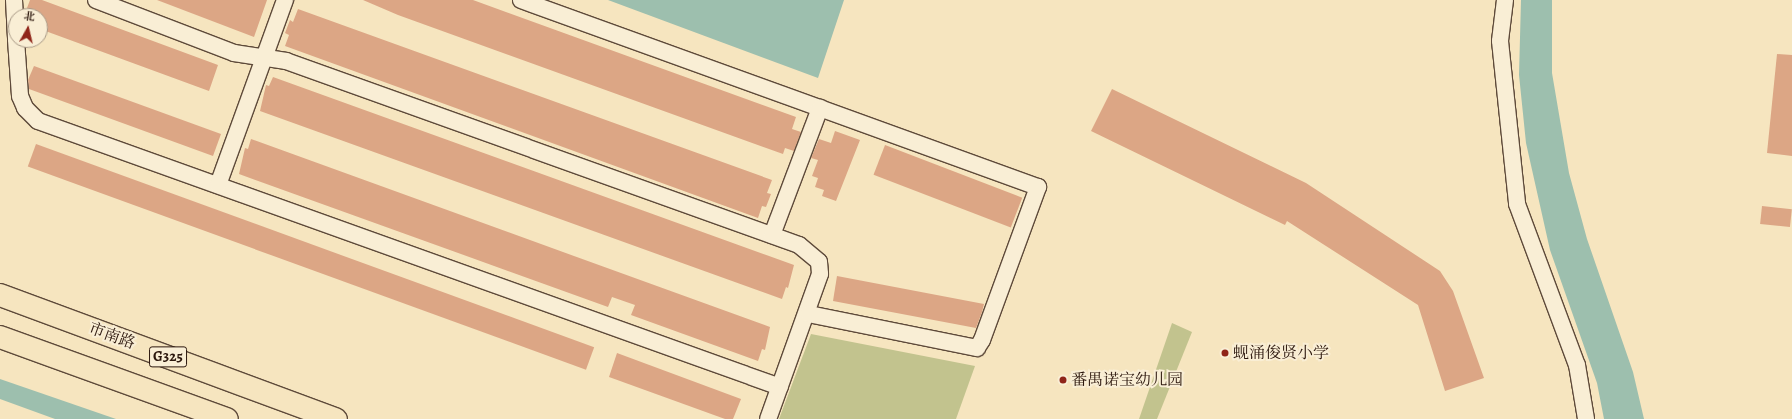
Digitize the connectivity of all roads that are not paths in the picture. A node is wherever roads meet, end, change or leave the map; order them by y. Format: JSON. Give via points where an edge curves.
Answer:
{"nodes":[{"id":1,"x":96,"y":0,"type":"edge"},
{"id":2,"x":285,"y":0,"type":"edge"},
{"id":3,"x":521,"y":0,"type":"edge"},
{"id":4,"x":1505,"y":0,"type":"edge"},
{"id":5,"x":17,"y":48,"type":"edge"},
{"id":6,"x":264,"y":58,"type":"junction"},
{"id":7,"x":820,"y":108,"type":"junction"},
{"id":8,"x":218,"y":185,"type":"junction"},
{"id":9,"x":772,"y":236,"type":"junction"},
{"id":10,"x":0,"y":295,"type":"edge"},
{"id":11,"x":808,"y":314,"type":"junction"},
{"id":12,"x":0,"y":337,"type":"edge"},
{"id":13,"x":780,"y":387,"type":"junction"},
{"id":14,"x":227,"y":419,"type":"edge"},
{"id":15,"x":336,"y":419,"type":"edge"},
{"id":16,"x":768,"y":419,"type":"edge"},
{"id":17,"x":1586,"y":419,"type":"edge"}],
"edges":[{"from":1,"to":6,"type":"lane","via":[[234,53]]},
{"from":2,"to":6,"type":"lane"},
{"from":3,"to":7,"type":"lane"},
{"from":4,"to":17,"type":"lane","via":[[1500,41],[1517,204],[1577,365]]},
{"from":5,"to":8,"type":"lane","via":[[20,96],[33,117]]},
{"from":6,"to":8,"type":"lane"},
{"from":6,"to":9,"type":"lane","via":[[286,61]]},
{"from":7,"to":9,"type":"lane"},
{"from":7,"to":11,"type":"lane","via":[[1038,187],[977,348]]},
{"from":8,"to":13,"type":"lane"},
{"from":9,"to":11,"type":"lane","via":[[799,245],[819,262],[818,286]]},
{"from":10,"to":15,"type":"highway","name":"市南路","number":"G325"},
{"from":11,"to":13,"type":"lane"},
{"from":12,"to":14,"type":"highway","number":"G325"},
{"from":13,"to":16,"type":"lane"}]}
